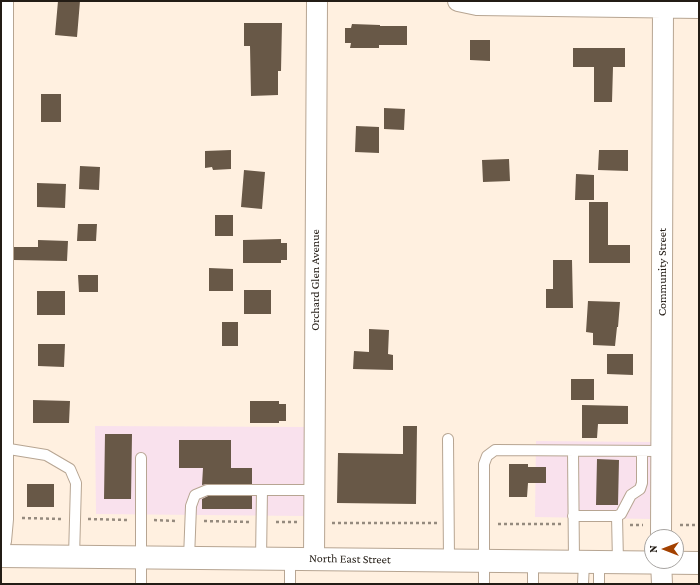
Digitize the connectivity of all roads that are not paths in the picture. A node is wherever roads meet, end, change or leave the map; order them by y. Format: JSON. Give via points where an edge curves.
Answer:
{"nodes":[{"id":1,"x":3,"y":1,"type":"edge"},
{"id":2,"x":317,"y":1,"type":"edge"},
{"id":3,"x":458,"y":1,"type":"edge"},
{"id":4,"x":663,"y":7,"type":"junction"},
{"id":5,"x":699,"y":8,"type":"edge"},
{"id":6,"x":448,"y":439,"type":"dead end"},
{"id":7,"x":3,"y":448,"type":"junction"},
{"id":8,"x":573,"y":451,"type":"junction"},
{"id":9,"x":651,"y":451,"type":"junction"},
{"id":10,"x":141,"y":458,"type":"dead end"},
{"id":11,"x":262,"y":490,"type":"junction"},
{"id":12,"x":314,"y":490,"type":"junction"},
{"id":13,"x":574,"y":520,"type":"junction"},
{"id":14,"x":617,"y":521,"type":"junction"},
{"id":15,"x":661,"y":529,"type":"edge"},
{"id":16,"x":1,"y":541,"type":"edge"},
{"id":17,"x":1,"y":556,"type":"edge"},
{"id":18,"x":74,"y":557,"type":"junction"},
{"id":19,"x":142,"y":558,"type":"junction"},
{"id":20,"x":189,"y":558,"type":"junction"},
{"id":21,"x":261,"y":559,"type":"junction"},
{"id":22,"x":290,"y":559,"type":"junction"},
{"id":23,"x":314,"y":559,"type":"junction"},
{"id":24,"x":449,"y":560,"type":"junction"},
{"id":25,"x":484,"y":561,"type":"junction"},
{"id":26,"x":533,"y":561,"type":"junction"},
{"id":27,"x":594,"y":562,"type":"junction"},
{"id":28,"x":644,"y":562,"type":"edge"},
{"id":29,"x":684,"y":563,"type":"edge"},
{"id":30,"x":699,"y":563,"type":"edge"},
{"id":31,"x":661,"y":569,"type":"edge"},
{"id":32,"x":142,"y":584,"type":"edge"},
{"id":33,"x":290,"y":584,"type":"edge"},
{"id":34,"x":484,"y":584,"type":"edge"},
{"id":35,"x":533,"y":584,"type":"edge"},
{"id":36,"x":583,"y":584,"type":"edge"},
{"id":37,"x":599,"y":584,"type":"edge"},
{"id":38,"x":662,"y":584,"type":"edge"}],
"edges":[{"from":1,"to":7,"type":"street"},
{"from":2,"to":12,"type":"street","name":"Orchard Glen Avenue"},
{"from":3,"to":4,"type":"street","via":[[477,5]]},
{"from":4,"to":5,"type":"street"},
{"from":4,"to":9,"type":"street","name":"Community Street"},
{"from":6,"to":24,"type":"lane"},
{"from":7,"to":16,"type":"street"},
{"from":7,"to":18,"type":"lane","via":[[46,455],[70,469],[76,483]]},
{"from":8,"to":9,"type":"lane"},
{"from":8,"to":13,"type":"lane"},
{"from":8,"to":25,"type":"lane","via":[[495,450],[487,456],[484,464]]},
{"from":9,"to":14,"type":"lane","via":[[640,489],[631,495]]},
{"from":9,"to":15,"type":"street","name":"Community Street"},
{"from":10,"to":19,"type":"lane"},
{"from":11,"to":12,"type":"lane"},
{"from":11,"to":20,"type":"lane","via":[[207,490],[195,495],[191,506]]},
{"from":11,"to":21,"type":"lane"},
{"from":12,"to":23,"type":"street","name":"Orchard Glen Avenue"},
{"from":13,"to":14,"type":"lane"},
{"from":13,"to":27,"type":"lane"},
{"from":14,"to":27,"type":"lane"},
{"from":17,"to":18,"type":"main road","name":"North East Street"},
{"from":18,"to":19,"type":"main road","name":"North East Street"},
{"from":19,"to":20,"type":"main road","name":"North East Street"},
{"from":19,"to":32,"type":"lane"},
{"from":20,"to":21,"type":"main road","name":"North East Street"},
{"from":21,"to":22,"type":"main road","name":"North East Street"},
{"from":22,"to":23,"type":"main road","name":"North East Street"},
{"from":22,"to":33,"type":"lane"},
{"from":23,"to":24,"type":"main road","name":"North East Street"},
{"from":24,"to":25,"type":"main road","name":"North East Street"},
{"from":25,"to":26,"type":"main road","name":"North East Street"},
{"from":25,"to":34,"type":"lane"},
{"from":26,"to":27,"type":"main road","name":"North East Street"},
{"from":26,"to":35,"type":"lane"},
{"from":27,"to":28,"type":"main road","name":"North East Street"},
{"from":27,"to":36,"type":"lane"},
{"from":27,"to":37,"type":"lane"},
{"from":29,"to":30,"type":"main road","name":"North East Street"},
{"from":31,"to":38,"type":"street"}]}
